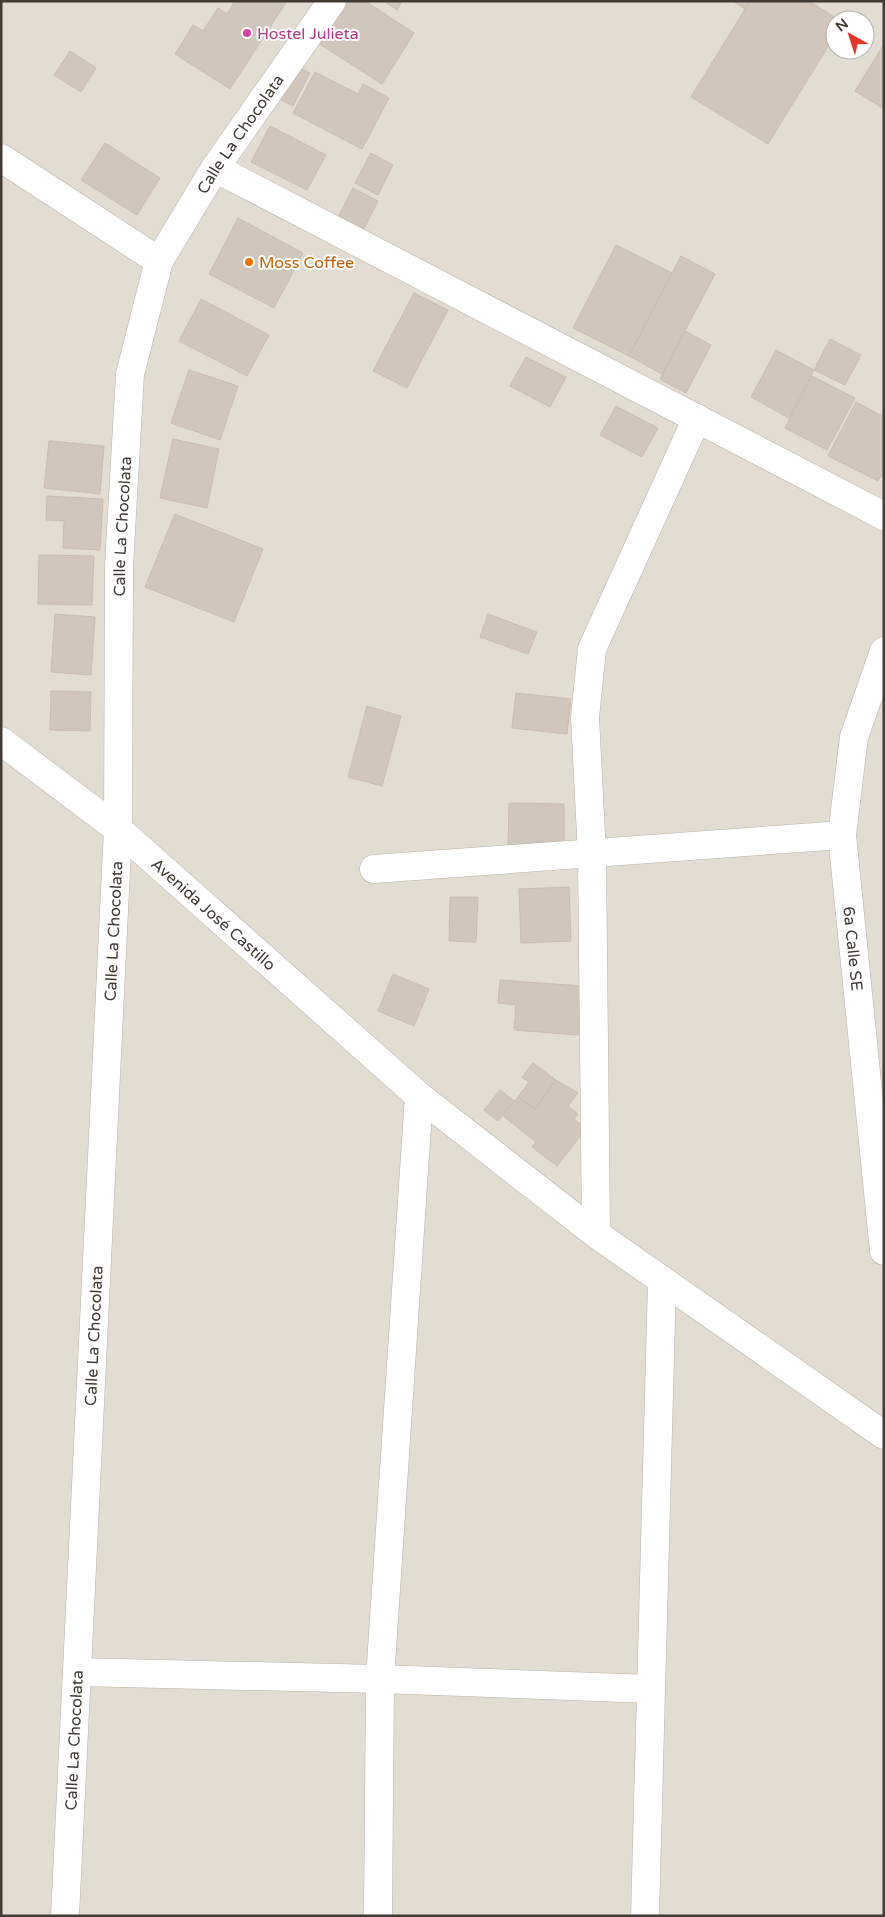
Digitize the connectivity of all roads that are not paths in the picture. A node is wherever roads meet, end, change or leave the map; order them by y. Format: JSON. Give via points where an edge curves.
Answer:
{"nodes":[{"id":1,"x":332,"y":1,"type":"edge"},
{"id":2,"x":1,"y":158,"type":"edge"},
{"id":3,"x":215,"y":168,"type":"junction"},
{"id":4,"x":159,"y":261,"type":"junction"},
{"id":5,"x":697,"y":418,"type":"junction"},
{"id":6,"x":884,"y":516,"type":"edge"},
{"id":7,"x":884,"y":651,"type":"edge"},
{"id":8,"x":1,"y":741,"type":"edge"},
{"id":9,"x":118,"y":829,"type":"junction"},
{"id":10,"x":842,"y":835,"type":"junction"},
{"id":11,"x":592,"y":855,"type":"junction"},
{"id":12,"x":374,"y":869,"type":"dead end"},
{"id":13,"x":419,"y":1096,"type":"junction"},
{"id":14,"x":596,"y":1234,"type":"junction"},
{"id":15,"x":884,"y":1251,"type":"edge"},
{"id":16,"x":662,"y":1282,"type":"junction"},
{"id":17,"x":884,"y":1435,"type":"edge"},
{"id":18,"x":77,"y":1672,"type":"junction"},
{"id":19,"x":380,"y":1679,"type":"junction"},
{"id":20,"x":651,"y":1689,"type":"junction"},
{"id":21,"x":64,"y":1916,"type":"edge"},
{"id":22,"x":378,"y":1916,"type":"edge"},
{"id":23,"x":645,"y":1916,"type":"edge"}],
"edges":[{"from":1,"to":3,"type":"street","name":"Calle La Chocolata"},
{"from":2,"to":4,"type":"street"},
{"from":3,"to":4,"type":"street","name":"Calle La Chocolata"},
{"from":3,"to":5,"type":"street"},
{"from":4,"to":9,"type":"street","name":"Calle La Chocolata","via":[[130,374],[119,566]]},
{"from":5,"to":6,"type":"street"},
{"from":5,"to":11,"type":"street","via":[[592,649],[585,717]]},
{"from":7,"to":10,"type":"street","name":"6a Calle SE","via":[[854,737]]},
{"from":8,"to":9,"type":"street","name":"Avenida José Castillo"},
{"from":9,"to":13,"type":"street","name":"Avenida José Castillo"},
{"from":9,"to":18,"type":"street","name":"Calle La Chocolata"},
{"from":10,"to":11,"type":"street"},
{"from":10,"to":15,"type":"street","name":"6a Calle SE"},
{"from":11,"to":12,"type":"street"},
{"from":11,"to":14,"type":"street"},
{"from":13,"to":14,"type":"street","name":"Avenida José Castillo"},
{"from":13,"to":19,"type":"street"},
{"from":14,"to":16,"type":"street","name":"Avenida José Castillo"},
{"from":16,"to":17,"type":"street","name":"Avenida José Castillo"},
{"from":16,"to":20,"type":"street"},
{"from":18,"to":19,"type":"street"},
{"from":18,"to":21,"type":"street","name":"Calle La Chocolata"},
{"from":19,"to":20,"type":"street"},
{"from":19,"to":22,"type":"street"},
{"from":20,"to":23,"type":"street"}]}
